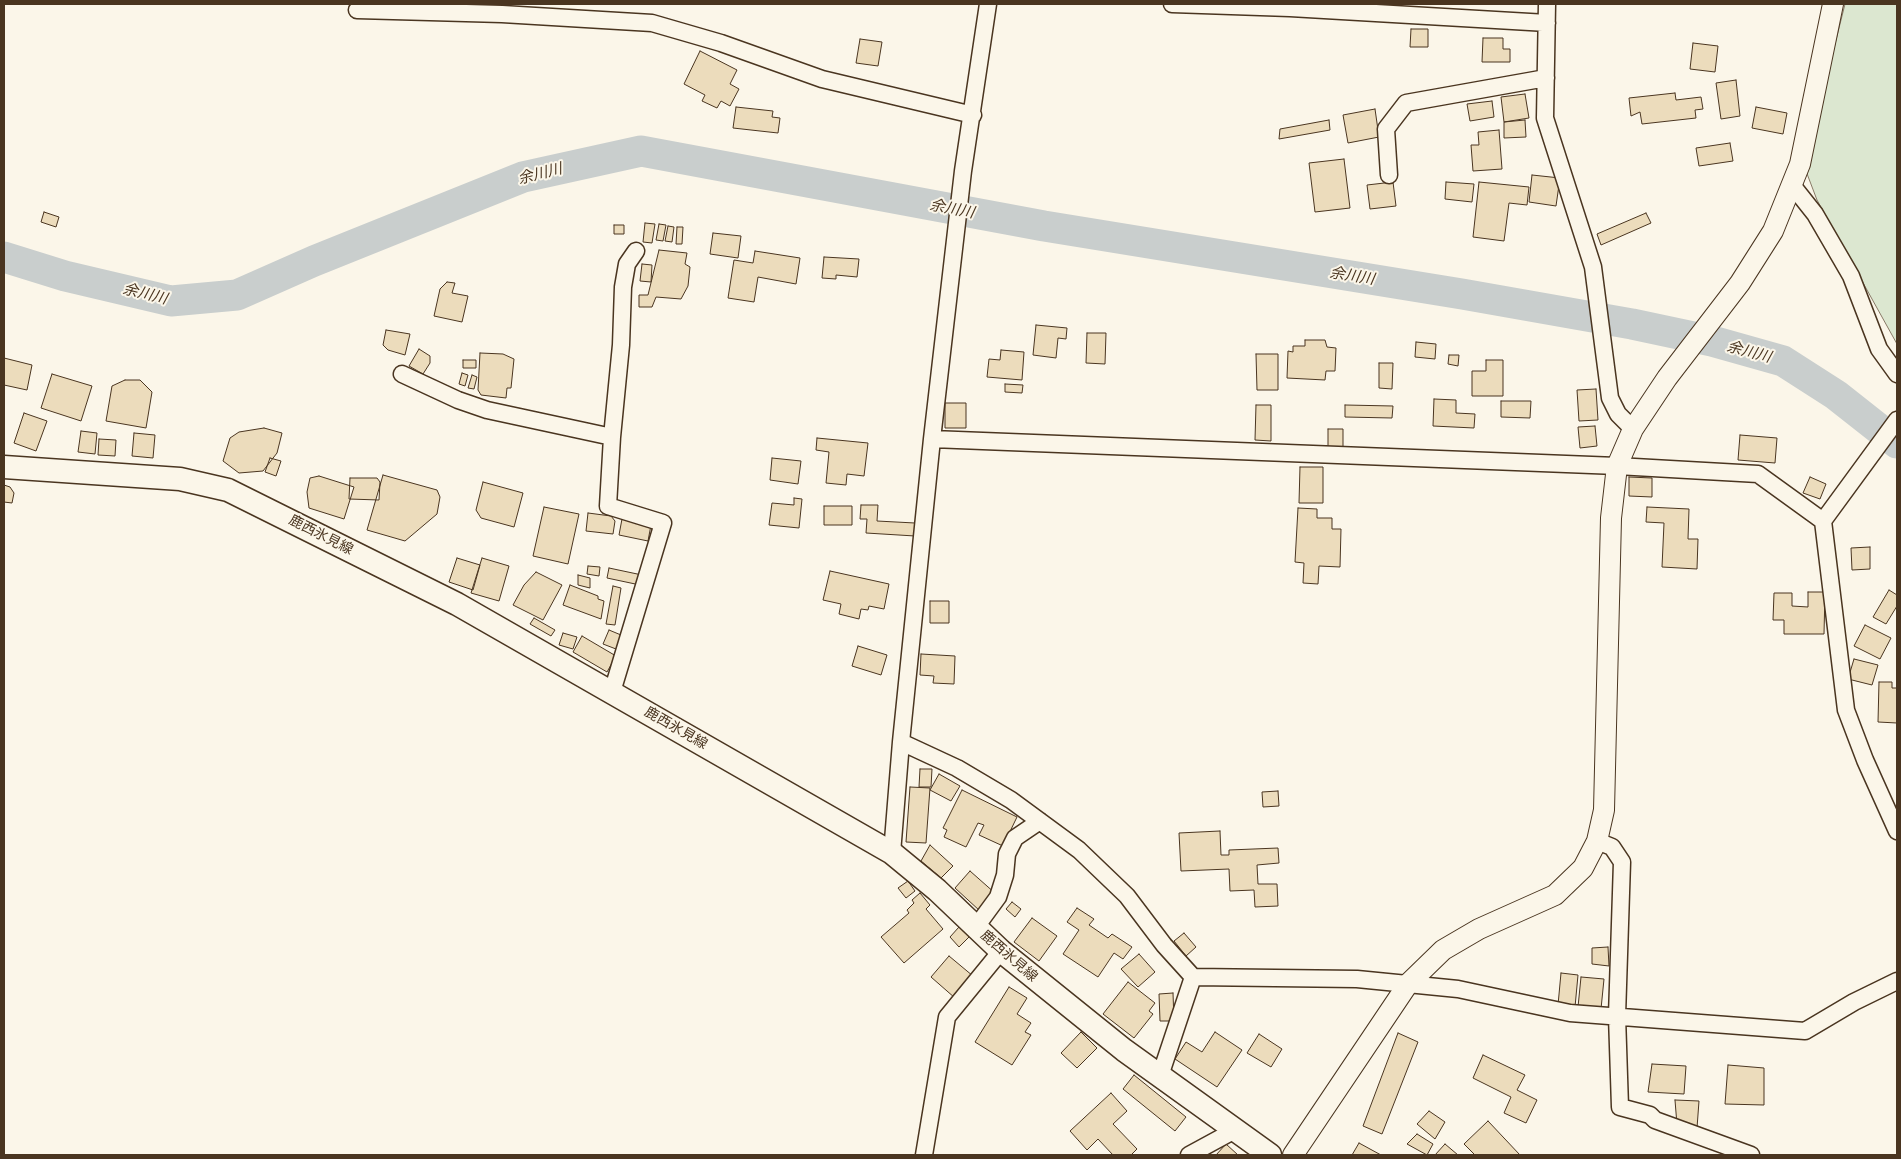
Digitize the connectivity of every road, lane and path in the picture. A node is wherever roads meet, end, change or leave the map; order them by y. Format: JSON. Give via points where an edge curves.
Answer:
{"nodes":[{"id":1,"x":988,"y":4,"type":"edge"},
{"id":2,"x":1172,"y":4,"type":"edge"},
{"id":3,"x":1547,"y":4,"type":"edge"},
{"id":4,"x":1833,"y":4,"type":"edge"},
{"id":5,"x":489,"y":9,"type":"edge"},
{"id":6,"x":357,"y":10,"type":"dead end"},
{"id":7,"x":1546,"y":23,"type":"junction"},
{"id":8,"x":1546,"y":78,"type":"junction"},
{"id":9,"x":973,"y":115,"type":"junction"},
{"id":10,"x":1389,"y":174,"type":"dead end"},
{"id":11,"x":1792,"y":185,"type":"junction"},
{"id":12,"x":636,"y":251,"type":"dead end"},
{"id":13,"x":402,"y":374,"type":"dead end"},
{"id":14,"x":1897,"y":374,"type":"edge"},
{"id":15,"x":1897,"y":420,"type":"edge"},
{"id":16,"x":1633,"y":429,"type":"junction"},
{"id":17,"x":612,"y":437,"type":"junction"},
{"id":18,"x":932,"y":440,"type":"junction"},
{"id":19,"x":1617,"y":466,"type":"junction"},
{"id":20,"x":4,"y":467,"type":"edge"},
{"id":21,"x":1823,"y":521,"type":"junction"},
{"id":22,"x":612,"y":692,"type":"junction"},
{"id":23,"x":900,"y":742,"type":"junction"},
{"id":24,"x":1040,"y":821,"type":"junction"},
{"id":25,"x":1897,"y":831,"type":"edge"},
{"id":26,"x":1597,"y":841,"type":"junction"},
{"id":27,"x":892,"y":853,"type":"junction"},
{"id":28,"x":976,"y":927,"type":"junction"},
{"id":29,"x":1000,"y":951,"type":"junction"},
{"id":30,"x":1193,"y":978,"type":"junction"},
{"id":31,"x":1897,"y":981,"type":"edge"},
{"id":32,"x":1408,"y":984,"type":"junction"},
{"id":33,"x":1617,"y":1016,"type":"junction"},
{"id":34,"x":1160,"y":1076,"type":"junction"},
{"id":35,"x":1235,"y":1130,"type":"junction"},
{"id":36,"x":924,"y":1155,"type":"edge"},
{"id":37,"x":1189,"y":1155,"type":"edge"},
{"id":38,"x":1270,"y":1155,"type":"edge"},
{"id":39,"x":1293,"y":1155,"type":"edge"},
{"id":40,"x":1750,"y":1155,"type":"edge"}],
"edges":[{"from":1,"to":9,"type":"street"},
{"from":2,"to":7,"type":"street"},
{"from":3,"to":7,"type":"street"},
{"from":4,"to":11,"type":"street","via":[[1814,103]]},
{"from":5,"to":6,"type":"street"},
{"from":5,"to":9,"type":"street","via":[[652,23],[721,43],[822,79]]},
{"from":7,"to":8,"type":"street"},
{"from":8,"to":10,"type":"street","via":[[1406,103],[1386,129]]},
{"from":8,"to":16,"type":"street","via":[[1545,118],[1594,267],[1610,398],[1618,414]]},
{"from":9,"to":18,"type":"street","via":[[963,171]]},
{"from":11,"to":14,"type":"street","via":[[1815,214],[1851,276],[1879,349]]},
{"from":11,"to":16,"type":"street","via":[[1773,231]]},
{"from":12,"to":17,"type":"street","via":[[627,264],[622,287],[621,345]]},
{"from":13,"to":17,"type":"street","via":[[487,410]]},
{"from":15,"to":21,"type":"street"},
{"from":16,"to":19,"type":"street"},
{"from":17,"to":22,"type":"street","via":[[608,506],[663,523]]},
{"from":18,"to":19,"type":"street"},
{"from":18,"to":23,"type":"street"},
{"from":19,"to":21,"type":"street","via":[[1758,474]]},
{"from":19,"to":26,"type":"street","via":[[1612,518],[1604,810]]},
{"from":20,"to":22,"type":"main road","name":"鹿西氷見線","via":[[180,479],[228,490],[457,604]]},
{"from":21,"to":25,"type":"street","via":[[1846,710]]},
{"from":22,"to":27,"type":"main road","name":"鹿西氷見線"},
{"from":23,"to":24,"type":"street","via":[[957,768]]},
{"from":23,"to":27,"type":"street"},
{"from":24,"to":28,"type":"street","via":[[1015,838],[1007,854],[998,897]]},
{"from":24,"to":30,"type":"street","via":[[1079,850],[1127,896],[1164,946]]},
{"from":26,"to":32,"type":"street","via":[[1583,868],[1555,896],[1443,950]]},
{"from":26,"to":33,"type":"street","via":[[1612,847],[1622,862]]},
{"from":27,"to":28,"type":"main road","name":"鹿西氷見線","via":[[938,890]]},
{"from":28,"to":29,"type":"main road","name":"鹿西氷見線"},
{"from":29,"to":34,"type":"main road","name":"鹿西氷見線"},
{"from":29,"to":36,"type":"street","via":[[947,1017]]},
{"from":30,"to":32,"type":"street","via":[[1357,979]]},
{"from":30,"to":34,"type":"street"},
{"from":31,"to":33,"type":"street","via":[[1805,1031]]},
{"from":32,"to":33,"type":"street","via":[[1458,989],[1570,1013]]},
{"from":32,"to":39,"type":"street"},
{"from":33,"to":40,"type":"street","via":[[1620,1107],[1650,1115],[1655,1120]]},
{"from":34,"to":35,"type":"main road","name":"鹿西氷見線"},
{"from":35,"to":37,"type":"street"},
{"from":35,"to":38,"type":"main road","name":"鹿西氷見線"}]}
